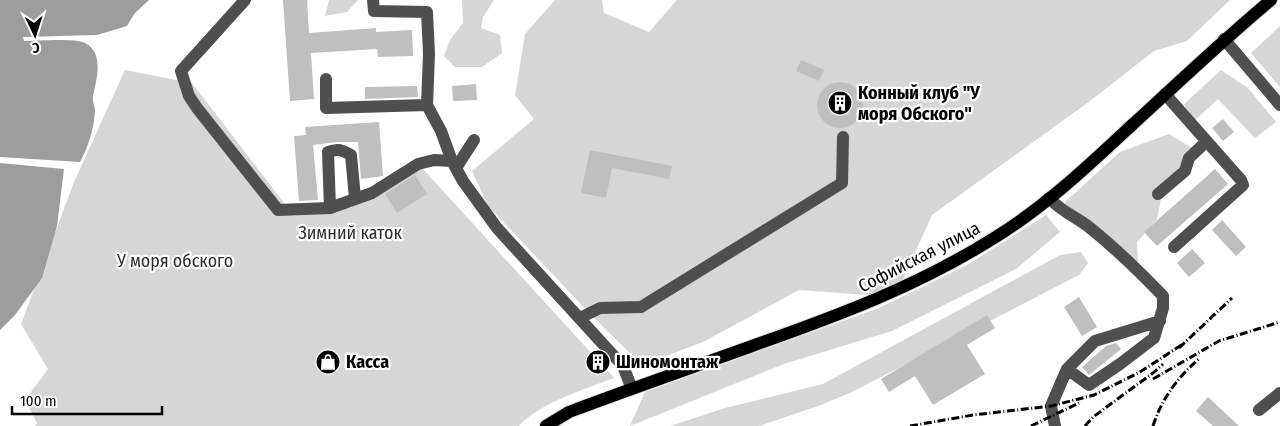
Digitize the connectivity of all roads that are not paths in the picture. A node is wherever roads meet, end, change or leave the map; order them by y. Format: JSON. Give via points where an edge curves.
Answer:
{"nodes":[{"id":1,"x":245,"y":0,"type":"edge"},
{"id":2,"x":373,"y":0,"type":"edge"},
{"id":3,"x":1270,"y":0,"type":"edge"},
{"id":4,"x":1224,"y":39,"type":"junction"},
{"id":5,"x":326,"y":78,"type":"dead end"},
{"id":6,"x":1165,"y":94,"type":"junction"},
{"id":7,"x":427,"y":105,"type":"junction"},
{"id":8,"x":1280,"y":105,"type":"edge"},
{"id":9,"x":843,"y":137,"type":"dead end"},
{"id":10,"x":474,"y":140,"type":"dead end"},
{"id":11,"x":1207,"y":141,"type":"junction"},
{"id":12,"x":454,"y":164,"type":"junction"},
{"id":13,"x":1158,"y":194,"type":"dead end"},
{"id":14,"x":355,"y":198,"type":"junction"},
{"id":15,"x":1050,"y":198,"type":"junction"},
{"id":16,"x":330,"y":208,"type":"junction"},
{"id":17,"x":1174,"y":246,"type":"dead end"},
{"id":18,"x":580,"y":318,"type":"junction"},
{"id":19,"x":1160,"y":321,"type":"junction"},
{"id":20,"x":1067,"y":369,"type":"junction"},
{"id":21,"x":632,"y":389,"type":"junction"},
{"id":22,"x":1280,"y":393,"type":"edge"},
{"id":23,"x":1259,"y":410,"type":"dead end"},
{"id":24,"x":546,"y":426,"type":"edge"},
{"id":25,"x":1055,"y":426,"type":"edge"}],
"edges":[{"from":1,"to":16,"type":"street","via":[[181,70],[189,96],[278,210]]},
{"from":2,"to":7,"type":"street","via":[[374,11],[427,12]]},
{"from":3,"to":4,"type":"main road","name":"Софийская улица"},
{"from":4,"to":6,"type":"main road","name":"Софийская улица"},
{"from":4,"to":8,"type":"street"},
{"from":5,"to":7,"type":"street","via":[[326,108]]},
{"from":6,"to":11,"type":"street"},
{"from":6,"to":15,"type":"main road","name":"Софийская улица"},
{"from":7,"to":12,"type":"street"},
{"from":9,"to":18,"type":"street","via":[[842,183],[641,307],[600,308]]},
{"from":10,"to":12,"type":"street"},
{"from":11,"to":13,"type":"street","via":[[1189,158],[1185,171]]},
{"from":11,"to":17,"type":"street","via":[[1243,185]]},
{"from":12,"to":14,"type":"street","via":[[434,160],[418,164],[372,192]]},
{"from":12,"to":18,"type":"street","via":[[496,228]]},
{"from":14,"to":16,"type":"street"},
{"from":14,"to":16,"type":"street","via":[[352,155],[335,149],[328,152]]},
{"from":15,"to":19,"type":"street","via":[[1061,210],[1088,226],[1149,281],[1162,296]]},
{"from":15,"to":21,"type":"main road","name":"Софийская улица","via":[[996,237],[897,291]]},
{"from":18,"to":21,"type":"street","via":[[623,366]]},
{"from":19,"to":20,"type":"street","via":[[1095,341]]},
{"from":19,"to":20,"type":"street","via":[[1154,338],[1089,385]]},
{"from":20,"to":25,"type":"street","via":[[1051,406]]},
{"from":21,"to":24,"type":"main road","name":"Софийская улица","via":[[569,412]]},
{"from":22,"to":23,"type":"street"}]}
